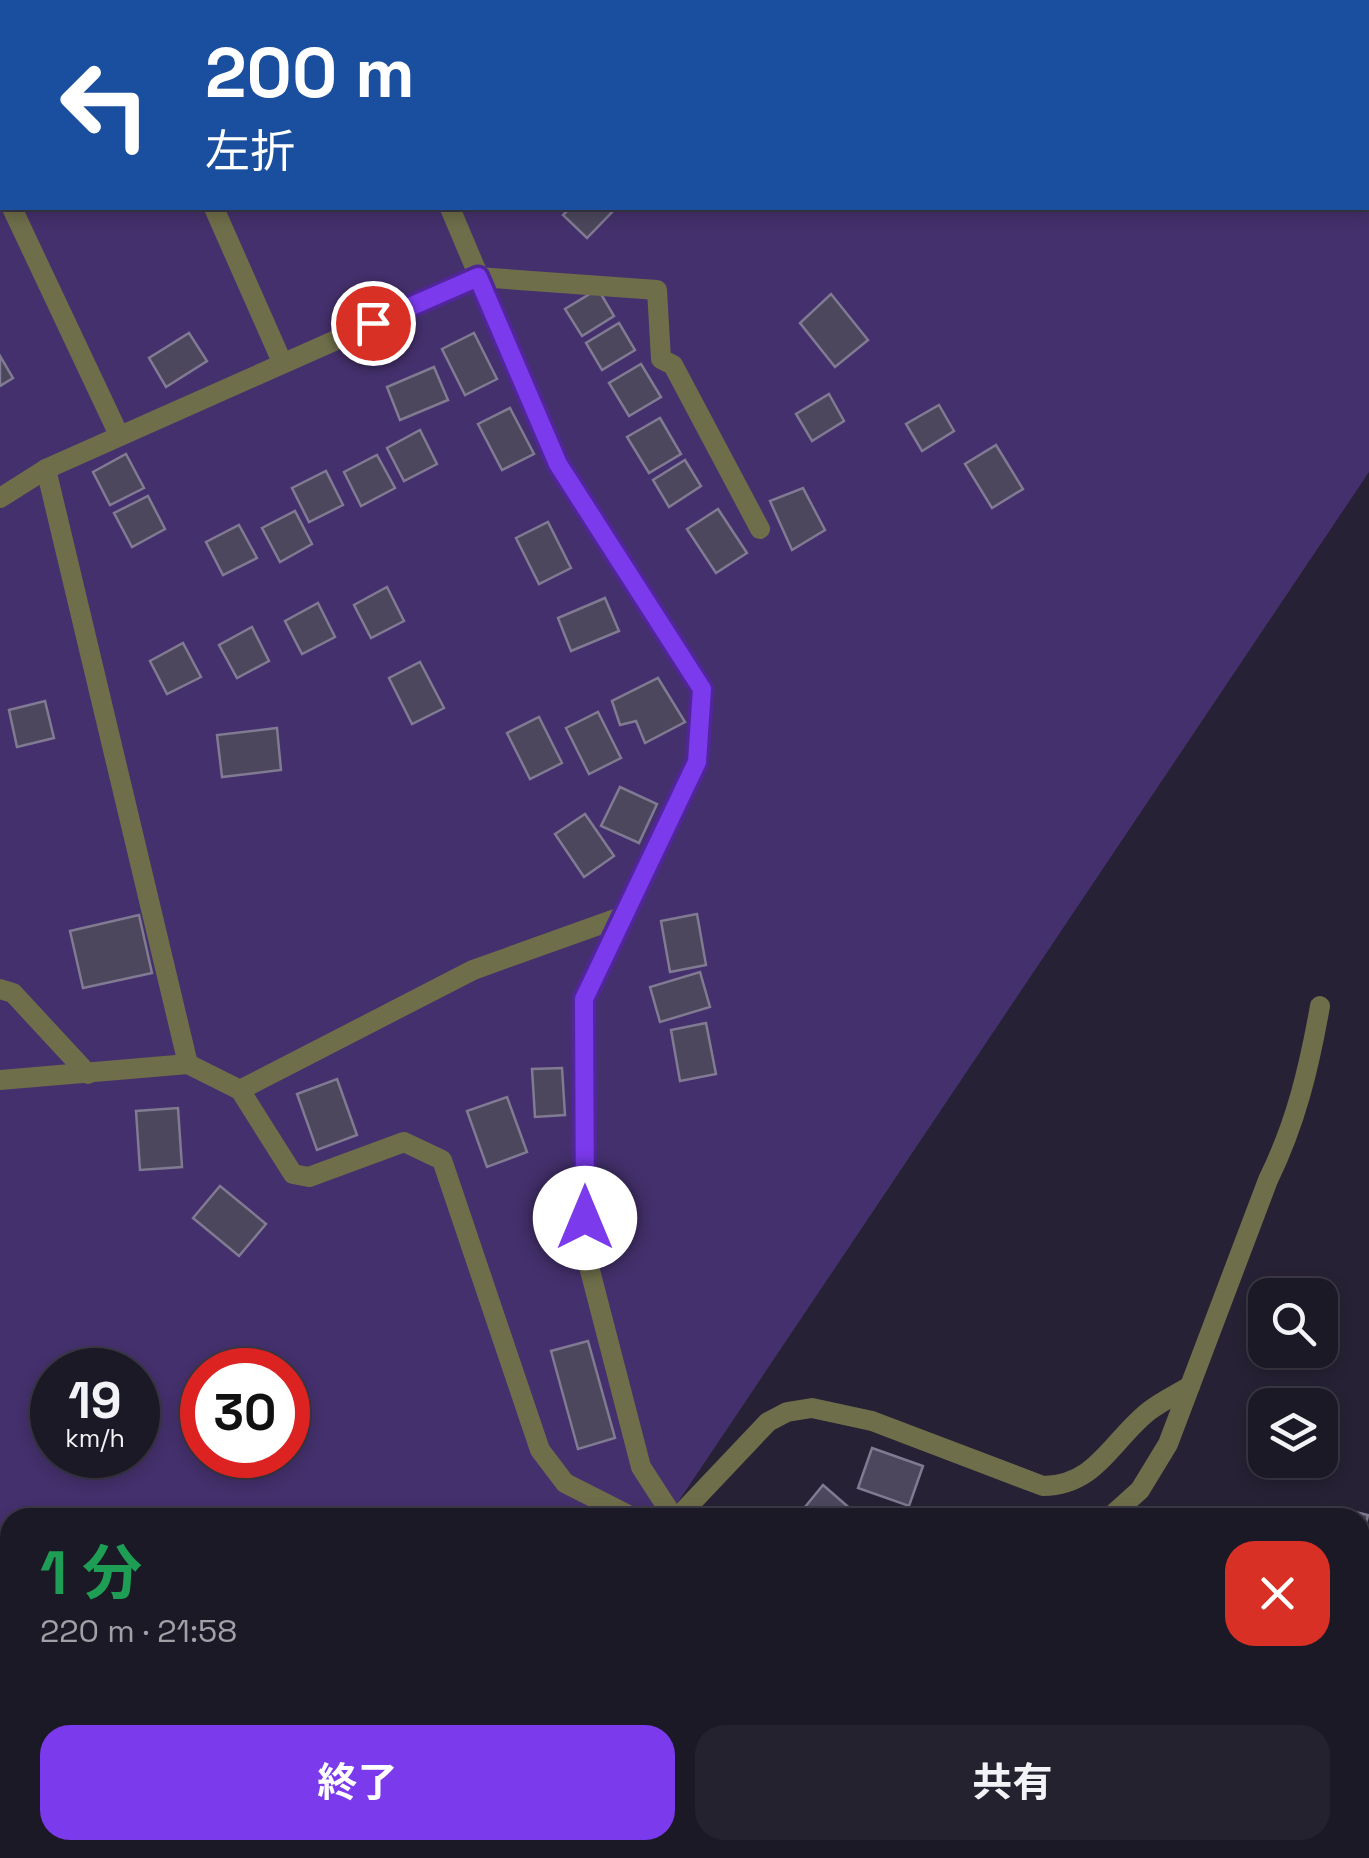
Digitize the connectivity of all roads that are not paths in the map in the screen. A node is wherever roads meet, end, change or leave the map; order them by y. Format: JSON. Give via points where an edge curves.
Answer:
{"nodes":[{"id":1,"x":13,"y":210,"type":"edge"},
{"id":2,"x":215,"y":210,"type":"edge"},
{"id":3,"x":451,"y":210,"type":"edge"},
{"id":4,"x":478,"y":277,"type":"junction"},
{"id":5,"x":282,"y":362,"type":"junction"},
{"id":6,"x":119,"y":436,"type":"junction"},
{"id":7,"x":46,"y":469,"type":"junction"},
{"id":8,"x":0,"y":498,"type":"edge"},
{"id":9,"x":760,"y":529,"type":"dead end"},
{"id":10,"x":621,"y":917,"type":"junction"},
{"id":11,"x":0,"y":989,"type":"edge"},
{"id":12,"x":1320,"y":1006,"type":"dead end"},
{"id":13,"x":188,"y":1064,"type":"junction"},
{"id":14,"x":88,"y":1074,"type":"junction"},
{"id":15,"x":0,"y":1080,"type":"edge"},
{"id":16,"x":240,"y":1090,"type":"junction"},
{"id":17,"x":1190,"y":1386,"type":"junction"},
{"id":18,"x":615,"y":1508,"type":"edge"},
{"id":19,"x":668,"y":1508,"type":"edge"},
{"id":20,"x":685,"y":1508,"type":"edge"},
{"id":21,"x":1120,"y":1508,"type":"edge"}],
"edges":[{"from":1,"to":6,"type":"street"},
{"from":2,"to":5,"type":"street"},
{"from":3,"to":4,"type":"street"},
{"from":4,"to":5,"type":"street"},
{"from":4,"to":9,"type":"street","via":[[656,290],[661,358],[673,365]]},
{"from":4,"to":10,"type":"street","via":[[558,464],[702,689],[697,762]]},
{"from":5,"to":6,"type":"street"},
{"from":6,"to":7,"type":"street"},
{"from":7,"to":8,"type":"street"},
{"from":7,"to":13,"type":"street"},
{"from":10,"to":16,"type":"street","via":[[474,970]]},
{"from":10,"to":19,"type":"street","via":[[584,999],[586,1255],[641,1467]]},
{"from":11,"to":14,"type":"street","via":[[14,992]]},
{"from":12,"to":17,"type":"street","via":[[1288,1139]]},
{"from":13,"to":14,"type":"street"},
{"from":13,"to":16,"type":"street"},
{"from":14,"to":15,"type":"street"},
{"from":16,"to":18,"type":"street","via":[[293,1174],[309,1177],[404,1142],[442,1160],[540,1450],[565,1482]]},
{"from":17,"to":20,"type":"street","via":[[1148,1412],[1094,1469],[1066,1486],[1043,1486],[872,1421],[812,1408],[786,1412],[768,1422]]},
{"from":17,"to":21,"type":"street","via":[[1168,1444],[1140,1490]]}]}
